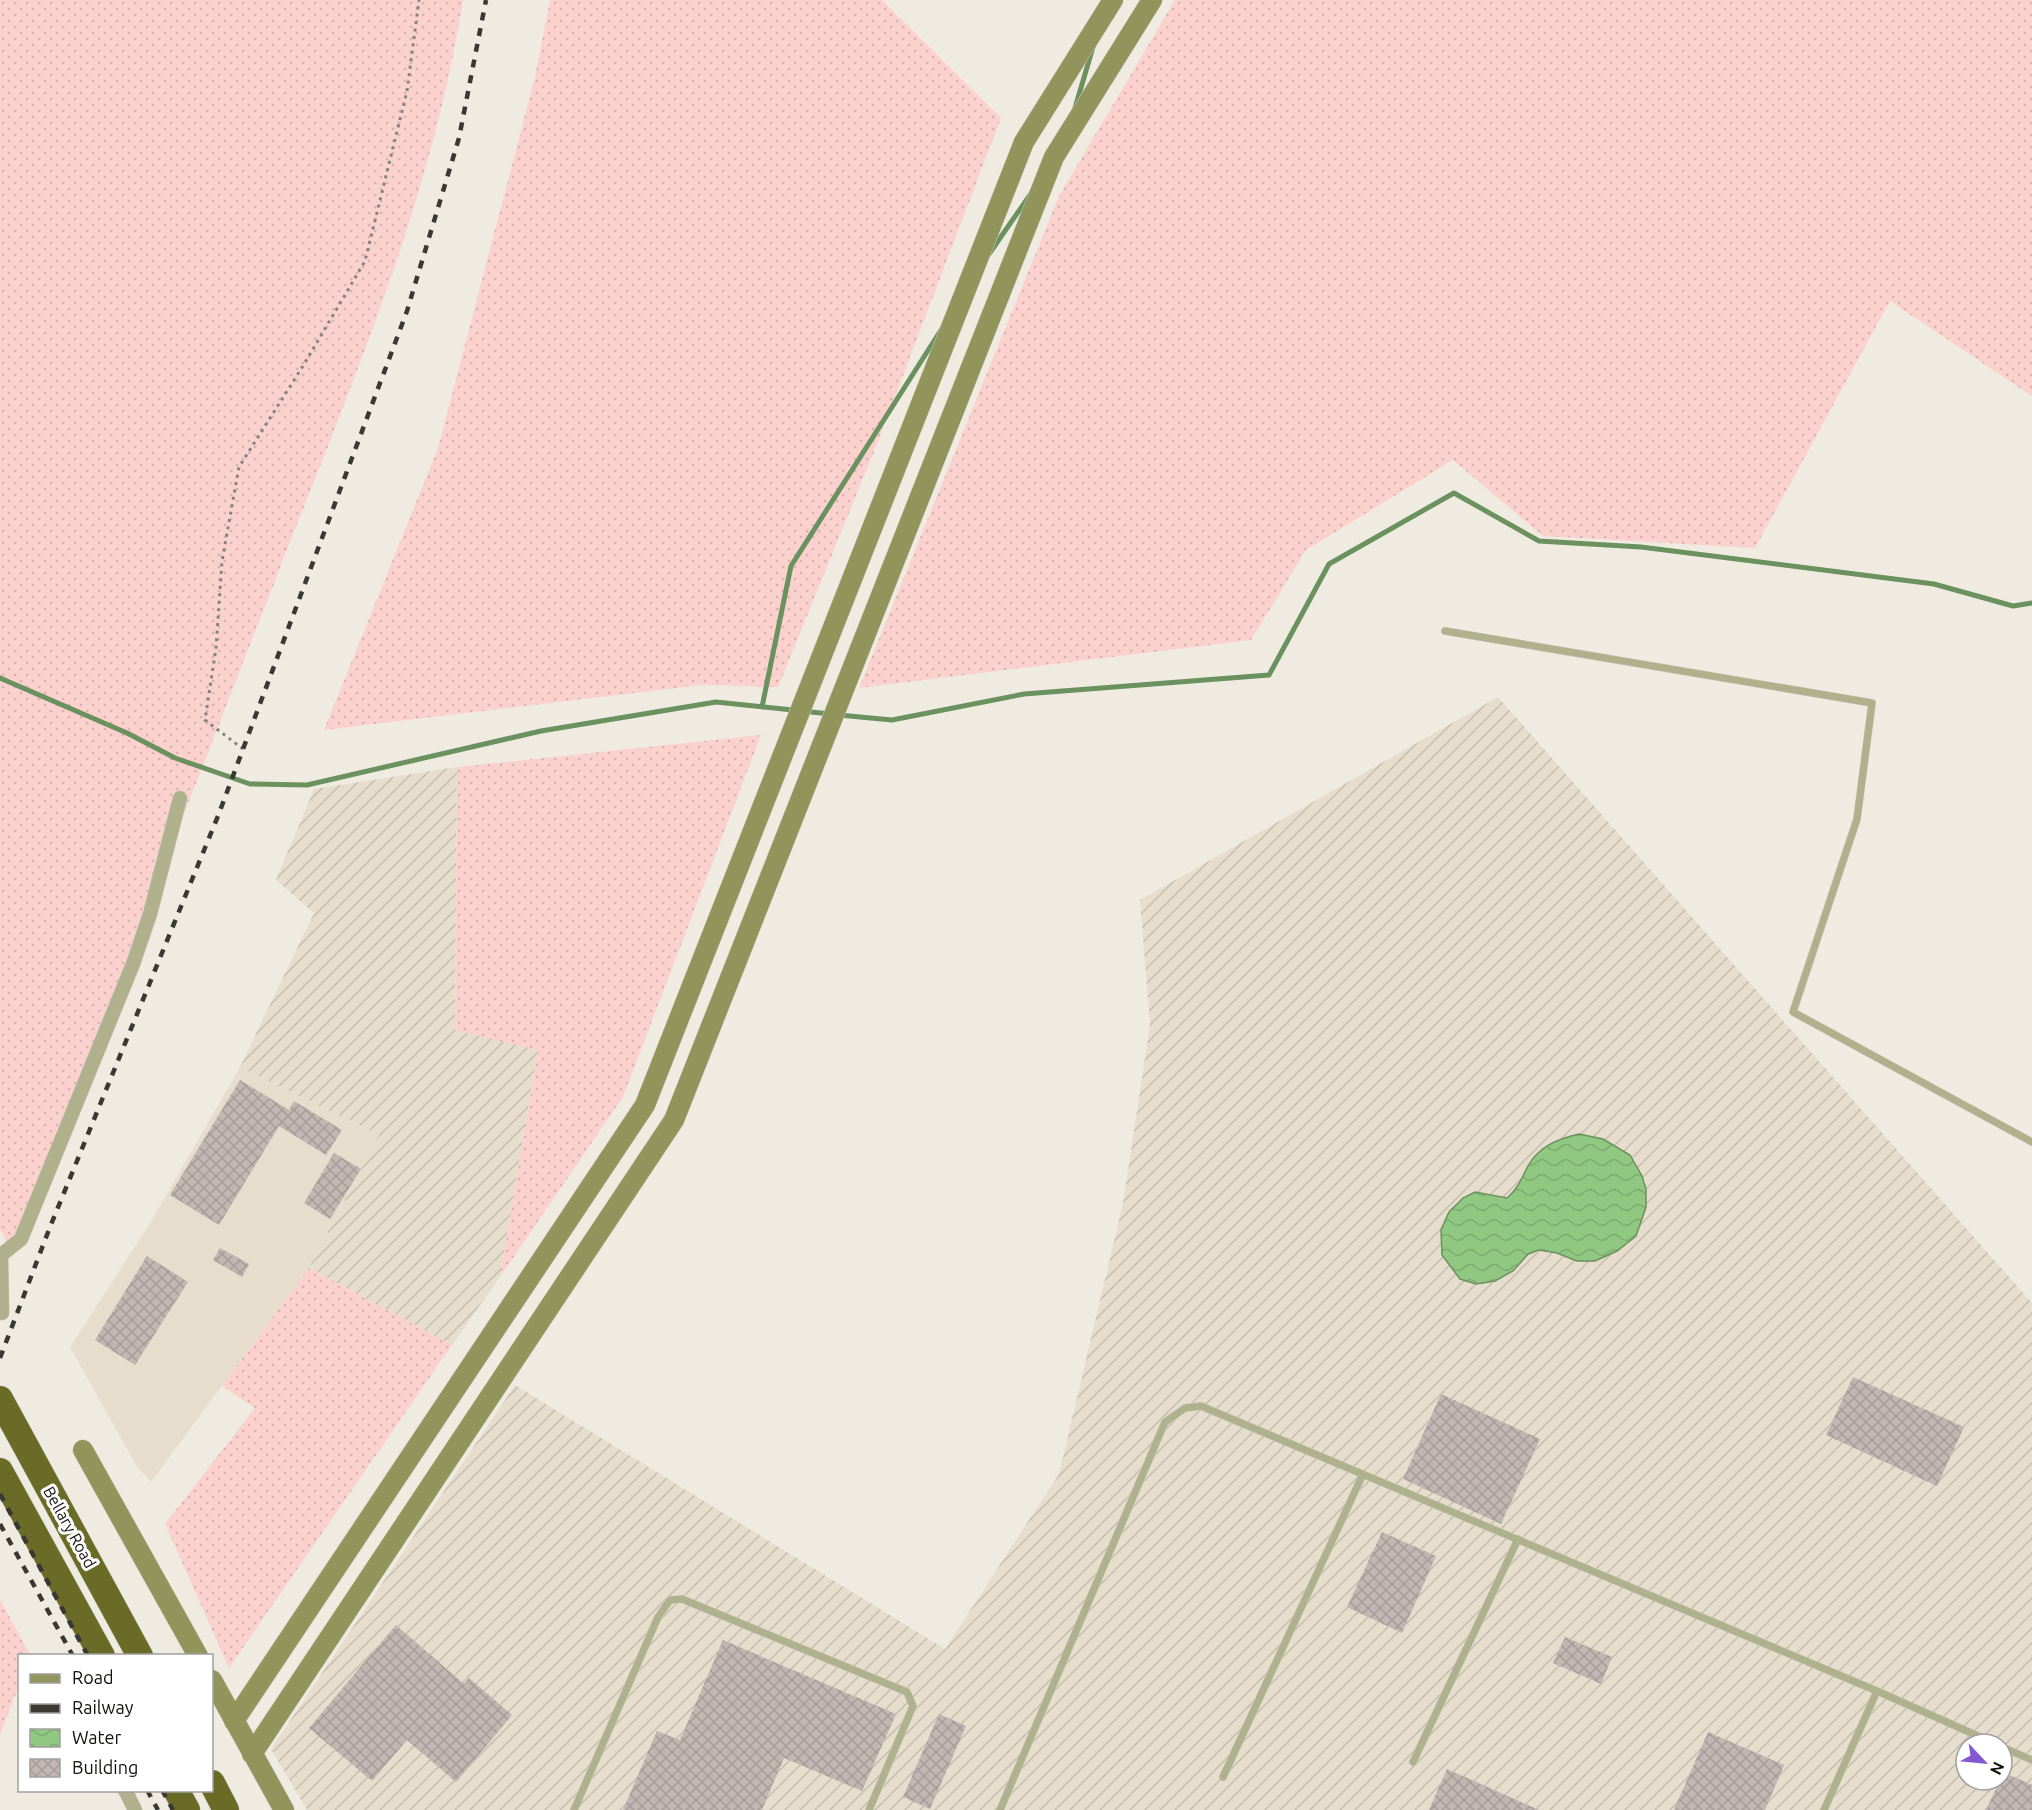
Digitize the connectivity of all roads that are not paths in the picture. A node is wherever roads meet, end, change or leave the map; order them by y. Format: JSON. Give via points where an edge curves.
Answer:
{"nodes":[{"id":1,"x":1113,"y":0,"type":"edge"},
{"id":2,"x":1152,"y":0,"type":"edge"},
{"id":3,"x":1445,"y":631,"type":"dead end"},
{"id":4,"x":180,"y":798,"type":"dead end"},
{"id":5,"x":2032,"y":1142,"type":"edge"},
{"id":6,"x":1,"y":1257,"type":"edge"},
{"id":7,"x":2,"y":1313,"type":"dead end"},
{"id":8,"x":0,"y":1399,"type":"edge"},
{"id":9,"x":83,"y":1450,"type":"dead end"},
{"id":10,"x":0,"y":1471,"type":"edge"},
{"id":11,"x":1363,"y":1474,"type":"junction"},
{"id":12,"x":1518,"y":1539,"type":"junction"},
{"id":13,"x":101,"y":1654,"type":"edge"},
{"id":14,"x":139,"y":1654,"type":"edge"},
{"id":15,"x":197,"y":1654,"type":"edge"},
{"id":16,"x":213,"y":1682,"type":"edge"},
{"id":17,"x":1877,"y":1691,"type":"junction"},
{"id":18,"x":234,"y":1720,"type":"junction"},
{"id":19,"x":1969,"y":1732,"type":"edge"},
{"id":20,"x":2014,"y":1752,"type":"edge"},
{"id":21,"x":252,"y":1754,"type":"junction"},
{"id":22,"x":2032,"y":1760,"type":"edge"},
{"id":23,"x":1413,"y":1762,"type":"dead end"},
{"id":24,"x":1223,"y":1777,"type":"dead end"},
{"id":25,"x":213,"y":1785,"type":"edge"},
{"id":26,"x":125,"y":1792,"type":"edge"},
{"id":27,"x":177,"y":1792,"type":"edge"},
{"id":28,"x":135,"y":1810,"type":"edge"},
{"id":29,"x":187,"y":1810,"type":"edge"},
{"id":30,"x":226,"y":1810,"type":"edge"},
{"id":31,"x":284,"y":1810,"type":"edge"},
{"id":32,"x":574,"y":1810,"type":"edge"},
{"id":33,"x":870,"y":1810,"type":"edge"},
{"id":34,"x":1000,"y":1810,"type":"edge"},
{"id":35,"x":1824,"y":1810,"type":"edge"}],
"edges":[{"from":1,"to":18,"type":"street","via":[[1024,142],[645,1105]]},
{"from":2,"to":21,"type":"street","via":[[1054,157],[674,1120]]},
{"from":3,"to":5,"type":"lane","via":[[1872,703],[1857,819],[1793,1012]]},
{"from":4,"to":6,"type":"street","via":[[133,964],[21,1239]]},
{"from":6,"to":7,"type":"street"},
{"from":8,"to":14,"type":"highway","name":"Bellary Road"},
{"from":9,"to":15,"type":"street"},
{"from":10,"to":13,"type":"highway","name":"Bellary Road"},
{"from":11,"to":12,"type":"lane"},
{"from":11,"to":24,"type":"lane"},
{"from":11,"to":34,"type":"lane","via":[[1201,1406],[1185,1408],[1166,1422]]},
{"from":12,"to":17,"type":"lane"},
{"from":12,"to":23,"type":"lane"},
{"from":16,"to":18,"type":"street"},
{"from":17,"to":19,"type":"lane"},
{"from":17,"to":35,"type":"lane"},
{"from":18,"to":21,"type":"street"},
{"from":20,"to":22,"type":"lane"},
{"from":21,"to":31,"type":"street"},
{"from":25,"to":30,"type":"highway"},
{"from":26,"to":28,"type":"street"},
{"from":27,"to":29,"type":"highway"},
{"from":32,"to":33,"type":"lane","via":[[658,1617],[670,1600],[682,1599],[907,1692],[914,1706]]}]}
